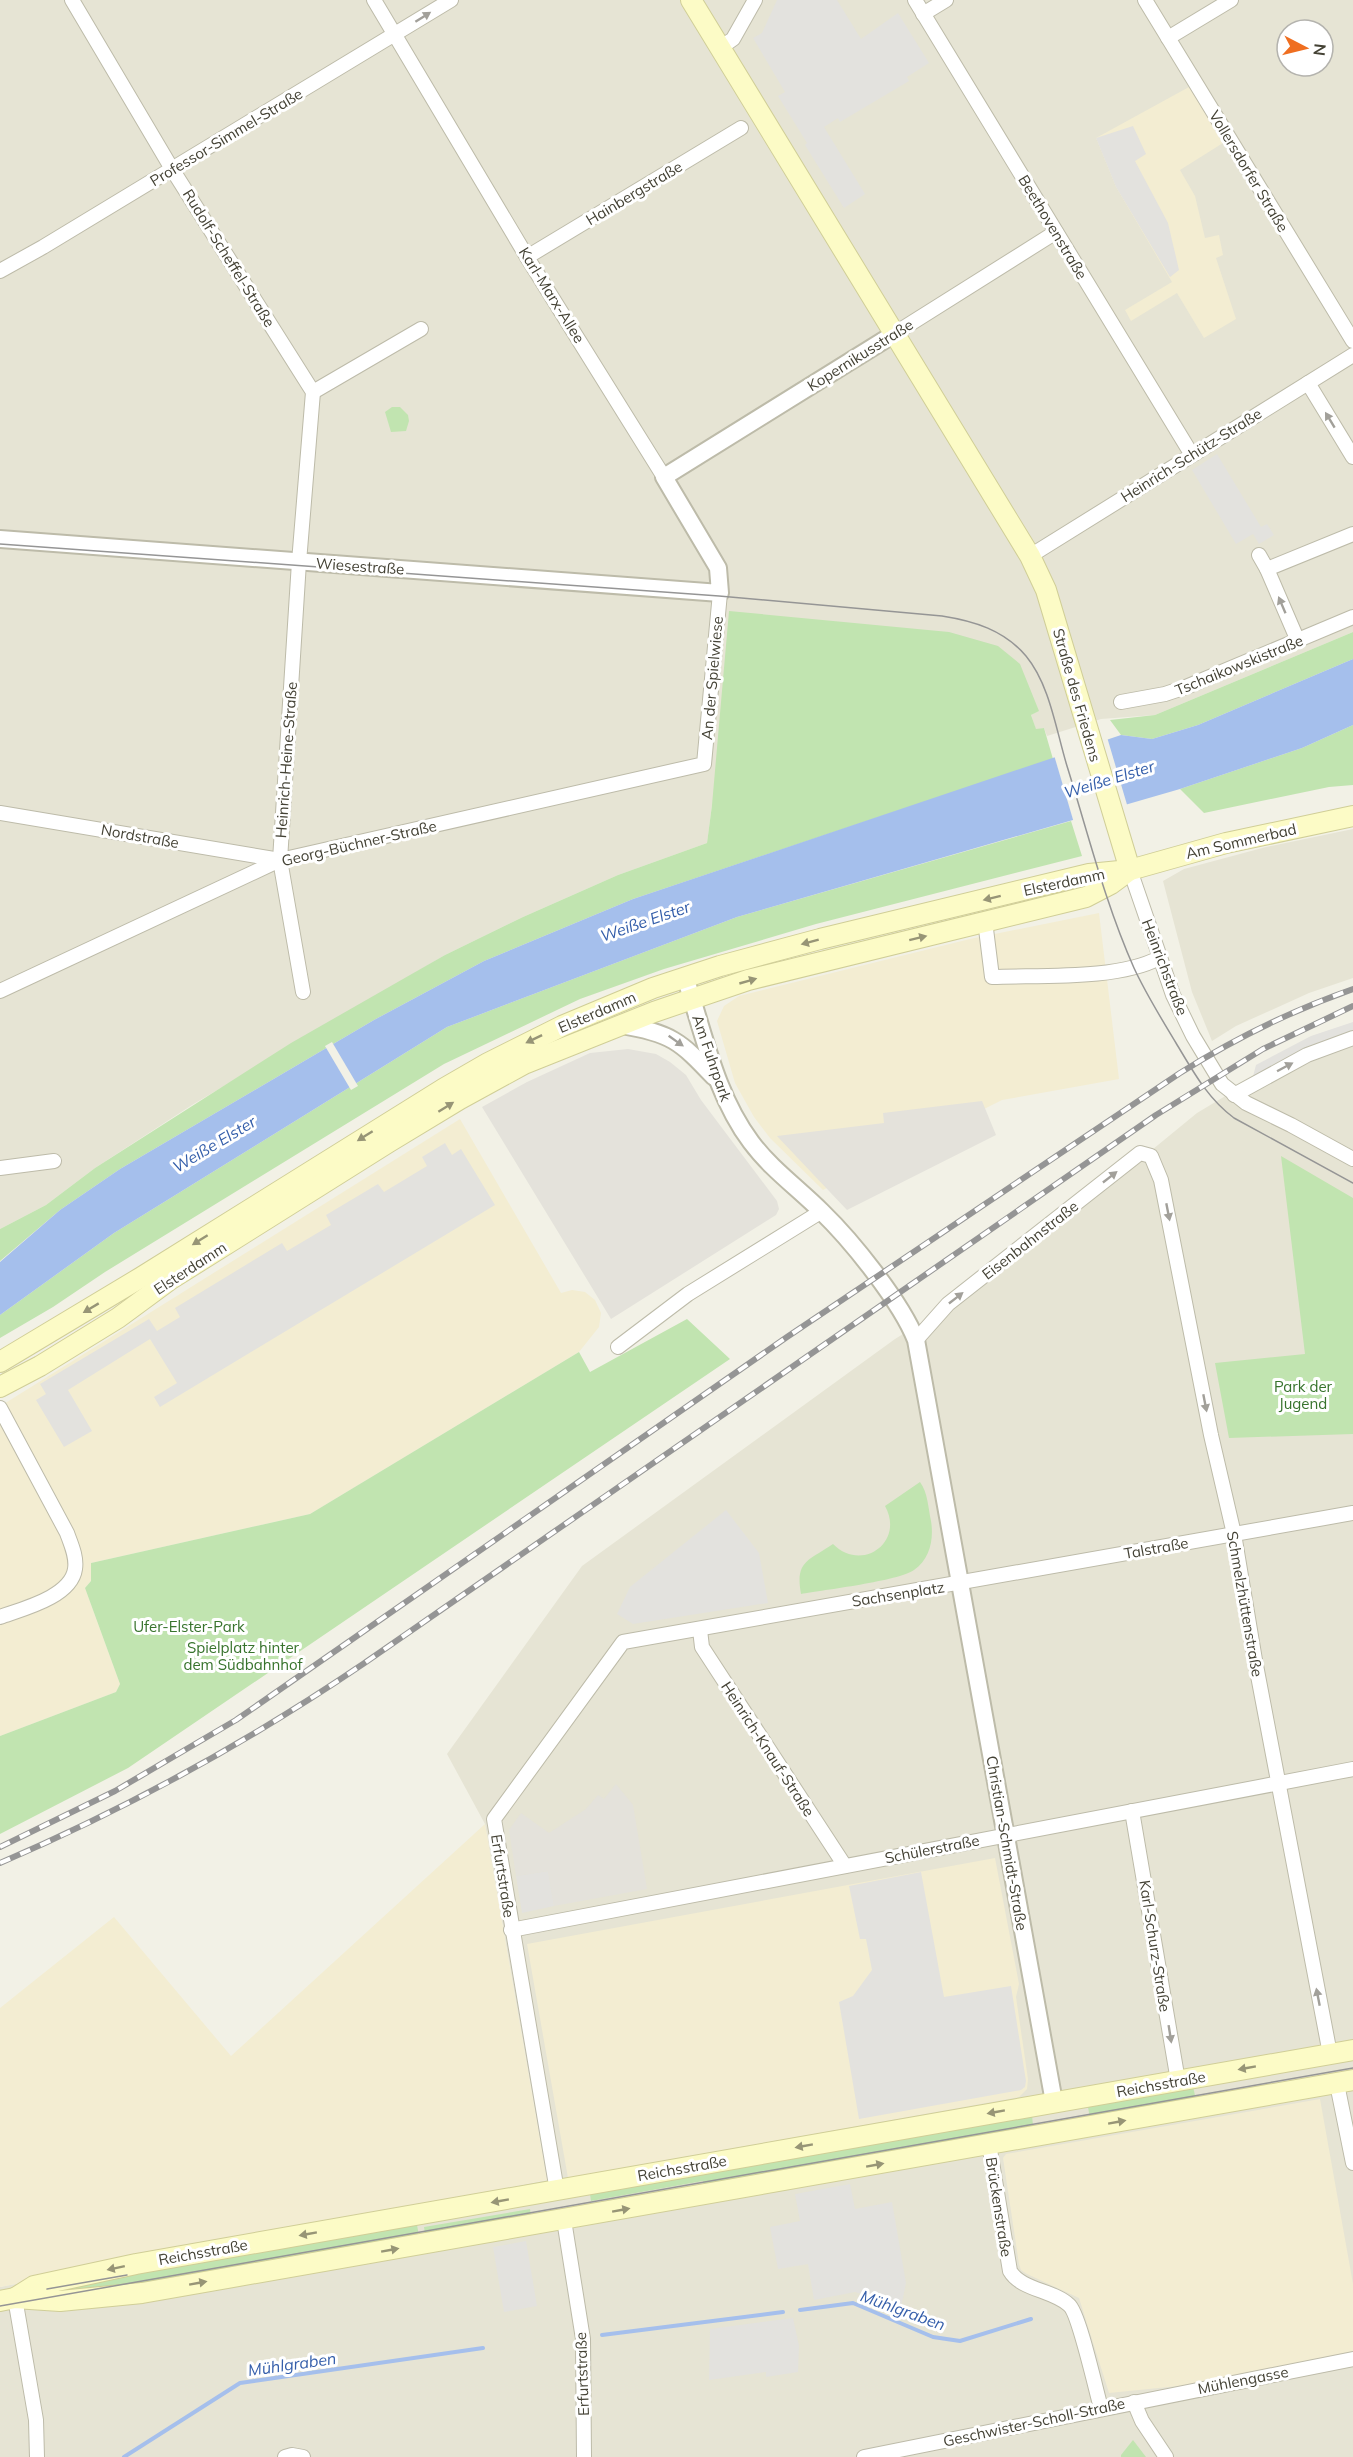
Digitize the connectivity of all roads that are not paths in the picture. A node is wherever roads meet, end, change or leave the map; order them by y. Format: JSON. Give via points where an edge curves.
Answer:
{"nodes":[{"id":1,"x":72,"y":0,"type":"edge"},
{"id":2,"x":374,"y":0,"type":"edge"},
{"id":3,"x":451,"y":0,"type":"edge"},
{"id":4,"x":691,"y":0,"type":"edge"},
{"id":5,"x":755,"y":0,"type":"edge"},
{"id":6,"x":915,"y":0,"type":"edge"},
{"id":7,"x":946,"y":0,"type":"edge"},
{"id":8,"x":1145,"y":0,"type":"edge"},
{"id":9,"x":1231,"y":0,"type":"edge"},
{"id":10,"x":923,"y":14,"type":"junction"},
{"id":11,"x":395,"y":35,"type":"junction"},
{"id":12,"x":1168,"y":38,"type":"junction"},
{"id":13,"x":720,"y":48,"type":"junction"},
{"id":14,"x":741,"y":128,"type":"dead end"},
{"id":15,"x":172,"y":169,"type":"junction"},
{"id":16,"x":1056,"y":232,"type":"junction"},
{"id":17,"x":527,"y":257,"type":"junction"},
{"id":18,"x":0,"y":271,"type":"edge"},
{"id":19,"x":421,"y":329,"type":"dead end"},
{"id":20,"x":894,"y":334,"type":"junction"},
{"id":21,"x":1353,"y":341,"type":"edge"},
{"id":22,"x":1353,"y":355,"type":"edge"},
{"id":23,"x":1308,"y":383,"type":"junction"},
{"id":24,"x":313,"y":392,"type":"junction"},
{"id":25,"x":1192,"y":455,"type":"junction"},
{"id":26,"x":1353,"y":457,"type":"edge"},
{"id":27,"x":664,"y":477,"type":"junction"},
{"id":28,"x":1353,"y":534,"type":"edge"},
{"id":29,"x":0,"y":539,"type":"edge"},
{"id":30,"x":1258,"y":555,"type":"dead end"},
{"id":31,"x":1030,"y":556,"type":"junction"},
{"id":32,"x":299,"y":562,"type":"junction"},
{"id":33,"x":1267,"y":569,"type":"junction"},
{"id":34,"x":720,"y":593,"type":"junction"},
{"id":35,"x":1353,"y":617,"type":"edge"},
{"id":36,"x":1298,"y":641,"type":"junction"},
{"id":37,"x":1121,"y":702,"type":"dead end"},
{"id":38,"x":704,"y":764,"type":"joint"},
{"id":39,"x":0,"y":813,"type":"edge"},
{"id":40,"x":1353,"y":816,"type":"edge"},
{"id":41,"x":280,"y":860,"type":"junction"},
{"id":42,"x":1130,"y":870,"type":"junction"},
{"id":43,"x":985,"y":921,"type":"junction"},
{"id":44,"x":1159,"y":958,"type":"junction"},
{"id":45,"x":685,"y":978,"type":"junction"},
{"id":46,"x":0,"y":991,"type":"edge"},
{"id":47,"x":303,"y":992,"type":"dead end"},
{"id":48,"x":692,"y":999,"type":"junction"},
{"id":49,"x":621,"y":1025,"type":"junction"},
{"id":50,"x":1353,"y":1038,"type":"edge"},
{"id":51,"x":718,"y":1080,"type":"junction"},
{"id":52,"x":1234,"y":1095,"type":"junction"},
{"id":53,"x":1151,"y":1156,"type":"joint"},
{"id":54,"x":1353,"y":1159,"type":"edge"},
{"id":55,"x":54,"y":1161,"type":"dead end"},
{"id":56,"x":0,"y":1168,"type":"edge"},
{"id":57,"x":822,"y":1211,"type":"junction"},
{"id":58,"x":916,"y":1340,"type":"junction"},
{"id":59,"x":618,"y":1347,"type":"dead end"},
{"id":60,"x":0,"y":1362,"type":"edge"},
{"id":61,"x":0,"y":1387,"type":"edge"},
{"id":62,"x":0,"y":1407,"type":"edge"},
{"id":63,"x":1353,"y":1513,"type":"edge"},
{"id":64,"x":1234,"y":1534,"type":"junction"},
{"id":65,"x":959,"y":1584,"type":"junction"},
{"id":66,"x":0,"y":1617,"type":"edge"},
{"id":67,"x":700,"y":1630,"type":"junction"},
{"id":68,"x":1353,"y":1769,"type":"edge"},
{"id":69,"x":1278,"y":1783,"type":"junction"},
{"id":70,"x":1132,"y":1811,"type":"junction"},
{"id":71,"x":1006,"y":1835,"type":"junction"},
{"id":72,"x":844,"y":1866,"type":"junction"},
{"id":73,"x":512,"y":1930,"type":"junction"},
{"id":74,"x":1353,"y":2050,"type":"edge"},
{"id":75,"x":1330,"y":2054,"type":"junction"},
{"id":76,"x":1178,"y":2081,"type":"junction"},
{"id":77,"x":1345,"y":2082,"type":"edge"},
{"id":78,"x":1054,"y":2102,"type":"junction"},
{"id":79,"x":1059,"y":2131,"type":"junction"},
{"id":80,"x":989,"y":2144,"type":"junction"},
{"id":81,"x":1353,"y":2163,"type":"edge"},
{"id":82,"x":557,"y":2191,"type":"junction"},
{"id":83,"x":564,"y":2220,"type":"junction"},
{"id":84,"x":7,"y":2299,"type":"edge"},
{"id":85,"x":1353,"y":2359,"type":"edge"},
{"id":86,"x":1134,"y":2402,"type":"junction"},
{"id":87,"x":1101,"y":2408,"type":"junction"},
{"id":88,"x":37,"y":2457,"type":"edge"},
{"id":89,"x":285,"y":2457,"type":"edge"},
{"id":90,"x":303,"y":2457,"type":"edge"},
{"id":91,"x":584,"y":2457,"type":"edge"},
{"id":92,"x":864,"y":2457,"type":"edge"},
{"id":93,"x":1167,"y":2457,"type":"edge"}],
"edges":[{"from":1,"to":15,"type":"street","name":"Rudolf-Scheffel-Straße"},
{"from":2,"to":11,"type":"street","name":"Karl-Marx-Allee"},
{"from":11,"to":3,"type":"street","name":"Professor-Simmel-Straße","one_way":true},
{"from":4,"to":13,"type":"main road","name":"Straße des Friedens"},
{"from":5,"to":13,"type":"street","via":[[733,39]]},
{"from":6,"to":10,"type":"street","name":"Beethovenstraße"},
{"from":7,"to":10,"type":"street"},
{"from":8,"to":12,"type":"street","name":"Vollersdorfer Straße"},
{"from":9,"to":12,"type":"street"},
{"from":10,"to":16,"type":"street","name":"Beethovenstraße"},
{"from":11,"to":15,"type":"street","name":"Professor-Simmel-Straße"},
{"from":11,"to":17,"type":"street","name":"Karl-Marx-Allee"},
{"from":12,"to":21,"type":"street","name":"Vollersdorfer Straße"},
{"from":13,"to":20,"type":"main road","name":"Straße des Friedens"},
{"from":14,"to":17,"type":"street","name":"Hainbergstraße"},
{"from":15,"to":18,"type":"street","name":"Professor-Simmel-Straße"},
{"from":15,"to":24,"type":"street","name":"Rudolf-Scheffel-Straße"},
{"from":16,"to":20,"type":"street","name":"Kopernikusstraße"},
{"from":16,"to":25,"type":"street","name":"Beethovenstraße"},
{"from":17,"to":27,"type":"street","name":"Karl-Marx-Allee"},
{"from":19,"to":24,"type":"street"},
{"from":20,"to":27,"type":"street","name":"Kopernikusstraße"},
{"from":20,"to":31,"type":"main road","name":"Straße des Friedens"},
{"from":22,"to":23,"type":"street","name":"Heinrich-Schütz-Straße"},
{"from":23,"to":25,"type":"street","name":"Heinrich-Schütz-Straße"},
{"from":26,"to":23,"type":"street","one_way":true},
{"from":24,"to":32,"type":"street"},
{"from":25,"to":31,"type":"street","name":"Heinrich-Schütz-Straße"},
{"from":27,"to":34,"type":"street","name":"Karl-Marx-Allee","via":[[718,568]]},
{"from":28,"to":33,"type":"street"},
{"from":29,"to":32,"type":"street","name":"Wiesestraße"},
{"from":30,"to":33,"type":"street"},
{"from":31,"to":42,"type":"main road","name":"Straße des Friedens","via":[[1046,590]]},
{"from":32,"to":34,"type":"street","name":"Wiesestraße"},
{"from":32,"to":41,"type":"street","name":"Heinrich-Heine-Straße"},
{"from":36,"to":33,"type":"street","one_way":true},
{"from":34,"to":38,"type":"street","name":"An der Spielwiese"},
{"from":35,"to":36,"type":"street","name":"Tschaikowskistraße"},
{"from":36,"to":37,"type":"street","name":"Tschaikowskistraße","via":[[1165,694]]},
{"from":38,"to":41,"type":"street","name":"Georg-Büchner-Straße"},
{"from":39,"to":41,"type":"street","name":"Nordstraße"},
{"from":40,"to":42,"type":"main road","name":"Am Sommerbad","via":[[1226,843]]},
{"from":41,"to":46,"type":"street","name":"Georg-Büchner-Straße"},
{"from":41,"to":47,"type":"street","name":"Heinrich-Heine-Straße"},
{"from":42,"to":43,"type":"main road","name":"Elsterdamm","via":[[1086,897]]},
{"from":42,"to":44,"type":"street","name":"Heinrichstraße"},
{"from":42,"to":45,"type":"main road","name":"Elsterdamm","one_way":true,"via":[[1063,880],[820,939]]},
{"from":43,"to":44,"type":"street","via":[[992,977],[1117,972]]},
{"from":48,"to":43,"type":"main road","name":"Elsterdamm","one_way":true,"via":[[748,980]]},
{"from":44,"to":52,"type":"street","name":"Heinrichstraße","via":[[1193,1036],[1222,1084]]},
{"from":45,"to":48,"type":"street","name":"Am Fuhrpark"},
{"from":45,"to":60,"type":"main road","name":"Elsterdamm","one_way":true,"via":[[598,1010],[488,1063]]},
{"from":48,"to":49,"type":"main road","name":"Elsterdamm"},
{"from":48,"to":51,"type":"street","name":"Am Fuhrpark"},
{"from":49,"to":51,"type":"street","one_way":true,"via":[[665,1035]]},
{"from":61,"to":49,"type":"main road","name":"Elsterdamm","one_way":true,"via":[[99,1330],[171,1279],[460,1099],[524,1064]]},
{"from":52,"to":50,"type":"street","one_way":true,"via":[[1308,1055]]},
{"from":51,"to":57,"type":"street","name":"Am Fuhrpark","via":[[739,1124],[761,1155]]},
{"from":52,"to":54,"type":"street","name":"Heinrichstraße"},
{"from":58,"to":53,"type":"street","name":"Eisenbahnstraße","one_way":true,"via":[[948,1304],[1140,1153]]},
{"from":53,"to":64,"type":"street","name":"Schmelzhüttenstraße","one_way":true,"via":[[1161,1180]]},
{"from":55,"to":56,"type":"street"},
{"from":57,"to":58,"type":"street","name":"Am Fuhrpark","via":[[901,1310]]},
{"from":57,"to":59,"type":"street","via":[[688,1294]]},
{"from":58,"to":65,"type":"street","name":"Sachsenplatz"},
{"from":62,"to":66,"type":"street","via":[[67,1533],[74,1551],[75,1570],[65,1588],[51,1598]]},
{"from":63,"to":64,"type":"street","name":"Talstraße"},
{"from":64,"to":65,"type":"street","name":"Talstraße"},
{"from":64,"to":69,"type":"street","name":"Schmelzhüttenstraße"},
{"from":65,"to":67,"type":"street","name":"Sachsenplatz"},
{"from":65,"to":71,"type":"street","name":"Christian-Schmidt-Straße"},
{"from":67,"to":72,"type":"street","name":"Heinrich-Knauf-Straße","via":[[702,1647]]},
{"from":67,"to":73,"type":"street","name":"Erfurtstraße","via":[[624,1642],[494,1819]]},
{"from":68,"to":69,"type":"street","name":"Schülerstraße"},
{"from":69,"to":70,"type":"street","name":"Schülerstraße"},
{"from":75,"to":69,"type":"street","name":"Schmelzhüttenstraße","one_way":true},
{"from":70,"to":71,"type":"street","name":"Schülerstraße"},
{"from":70,"to":76,"type":"street","name":"Karl-Schurz-Straße","one_way":true},
{"from":71,"to":72,"type":"street","name":"Schülerstraße"},
{"from":71,"to":78,"type":"street","name":"Christian-Schmidt-Straße"},
{"from":72,"to":73,"type":"street","name":"Schülerstraße"},
{"from":73,"to":82,"type":"street","name":"Erfurtstraße"},
{"from":74,"to":75,"type":"main road","name":"Reichsstraße"},
{"from":75,"to":76,"type":"main road","name":"Reichsstraße","one_way":true},
{"from":75,"to":77,"type":"main road"},
{"from":76,"to":78,"type":"main road","name":"Reichsstraße"},
{"from":79,"to":77,"type":"main road","name":"Reichsstraße","one_way":true},
{"from":77,"to":81,"type":"street"},
{"from":78,"to":79,"type":"main road"},
{"from":78,"to":82,"type":"main road","name":"Reichsstraße","one_way":true},
{"from":79,"to":80,"type":"main road","name":"Reichsstraße"},
{"from":83,"to":80,"type":"main road","name":"Reichsstraße","one_way":true},
{"from":80,"to":87,"type":"street","name":"Brückenstraße","via":[[1010,2271],[1014,2279],[1059,2296],[1072,2307]]},
{"from":82,"to":83,"type":"main road"},
{"from":82,"to":84,"type":"main road","name":"Reichsstraße","one_way":true,"via":[[136,2264],[34,2286]]},
{"from":84,"to":83,"type":"main road","name":"Reichsstraße","one_way":true,"via":[[60,2301],[142,2293]]},
{"from":83,"to":91,"type":"street","name":"Erfurtstraße","via":[[583,2339]]},
{"from":84,"to":88,"type":"street","via":[[36,2420]]},
{"from":85,"to":86,"type":"street","name":"Mühlengasse"},
{"from":86,"to":87,"type":"street","name":"Geschwister-Scholl-Straße"},
{"from":86,"to":93,"type":"street"},
{"from":87,"to":92,"type":"street","name":"Geschwister-Scholl-Straße"},
{"from":89,"to":90,"type":"street"}]}
